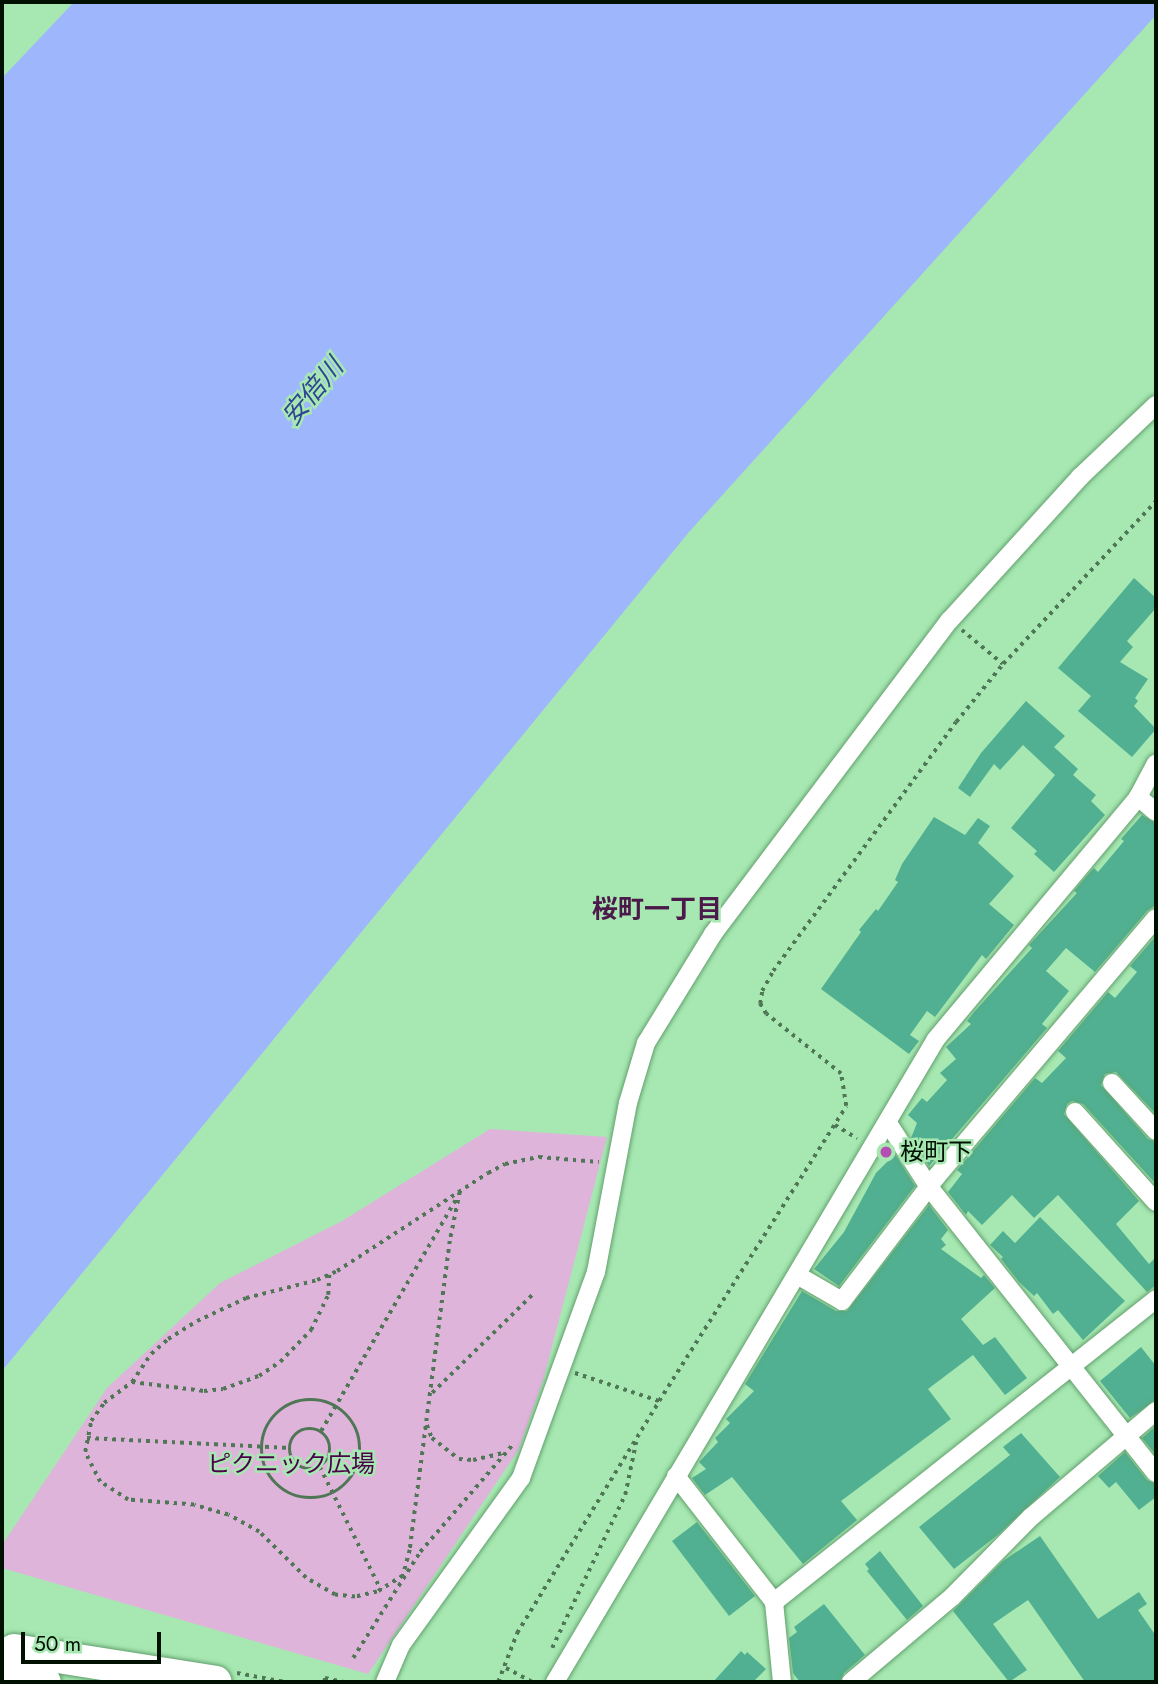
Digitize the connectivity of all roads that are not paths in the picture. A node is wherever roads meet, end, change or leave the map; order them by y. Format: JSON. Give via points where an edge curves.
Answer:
{"nodes":[{"id":1,"x":1156,"y":405,"type":"edge"},
{"id":2,"x":1156,"y":763,"type":"edge"},
{"id":3,"x":1138,"y":797,"type":"junction"},
{"id":4,"x":1156,"y":812,"type":"edge"},
{"id":5,"x":1156,"y":918,"type":"edge"},
{"id":6,"x":1112,"y":1083,"type":"dead end"},
{"id":7,"x":1075,"y":1112,"type":"dead end"},
{"id":8,"x":888,"y":1123,"type":"junction"},
{"id":9,"x":1156,"y":1132,"type":"edge"},
{"id":10,"x":929,"y":1187,"type":"junction"},
{"id":11,"x":1156,"y":1202,"type":"edge"},
{"id":12,"x":797,"y":1275,"type":"junction"},
{"id":13,"x":1156,"y":1299,"type":"edge"},
{"id":14,"x":1071,"y":1366,"type":"junction"},
{"id":15,"x":1156,"y":1411,"type":"edge"},
{"id":16,"x":1127,"y":1436,"type":"junction"},
{"id":17,"x":1156,"y":1473,"type":"edge"},
{"id":18,"x":676,"y":1476,"type":"junction"},
{"id":19,"x":774,"y":1602,"type":"junction"},
{"id":20,"x":5,"y":1661,"type":"edge"},
{"id":21,"x":25,"y":1682,"type":"edge"},
{"id":22,"x":45,"y":1682,"type":"edge"},
{"id":23,"x":149,"y":1682,"type":"edge"},
{"id":24,"x":215,"y":1682,"type":"edge"},
{"id":25,"x":385,"y":1682,"type":"edge"},
{"id":26,"x":555,"y":1682,"type":"edge"},
{"id":27,"x":782,"y":1682,"type":"edge"},
{"id":28,"x":852,"y":1682,"type":"edge"}],
"edges":[{"from":1,"to":25,"type":"street","via":[[1080,477],[950,620],[713,934],[646,1043],[628,1103],[596,1272],[521,1478],[401,1645]]},
{"from":2,"to":3,"type":"street"},
{"from":3,"to":4,"type":"street"},
{"from":3,"to":8,"type":"street","via":[[936,1039]]},
{"from":5,"to":10,"type":"street"},
{"from":6,"to":9,"type":"street"},
{"from":7,"to":11,"type":"street"},
{"from":8,"to":10,"type":"street"},
{"from":8,"to":12,"type":"street"},
{"from":10,"to":12,"type":"street","via":[[842,1301]]},
{"from":10,"to":14,"type":"street"},
{"from":12,"to":18,"type":"street"},
{"from":13,"to":14,"type":"street"},
{"from":14,"to":16,"type":"street"},
{"from":14,"to":19,"type":"street"},
{"from":15,"to":16,"type":"street"},
{"from":16,"to":17,"type":"street"},
{"from":16,"to":28,"type":"street","via":[[1031,1517],[945,1603]]},
{"from":18,"to":19,"type":"street"},
{"from":18,"to":26,"type":"street"},
{"from":19,"to":27,"type":"street"},
{"from":20,"to":21,"type":"highway"},
{"from":20,"to":22,"type":"highway"},
{"from":20,"to":23,"type":"highway"},
{"from":20,"to":24,"type":"highway"}]}
